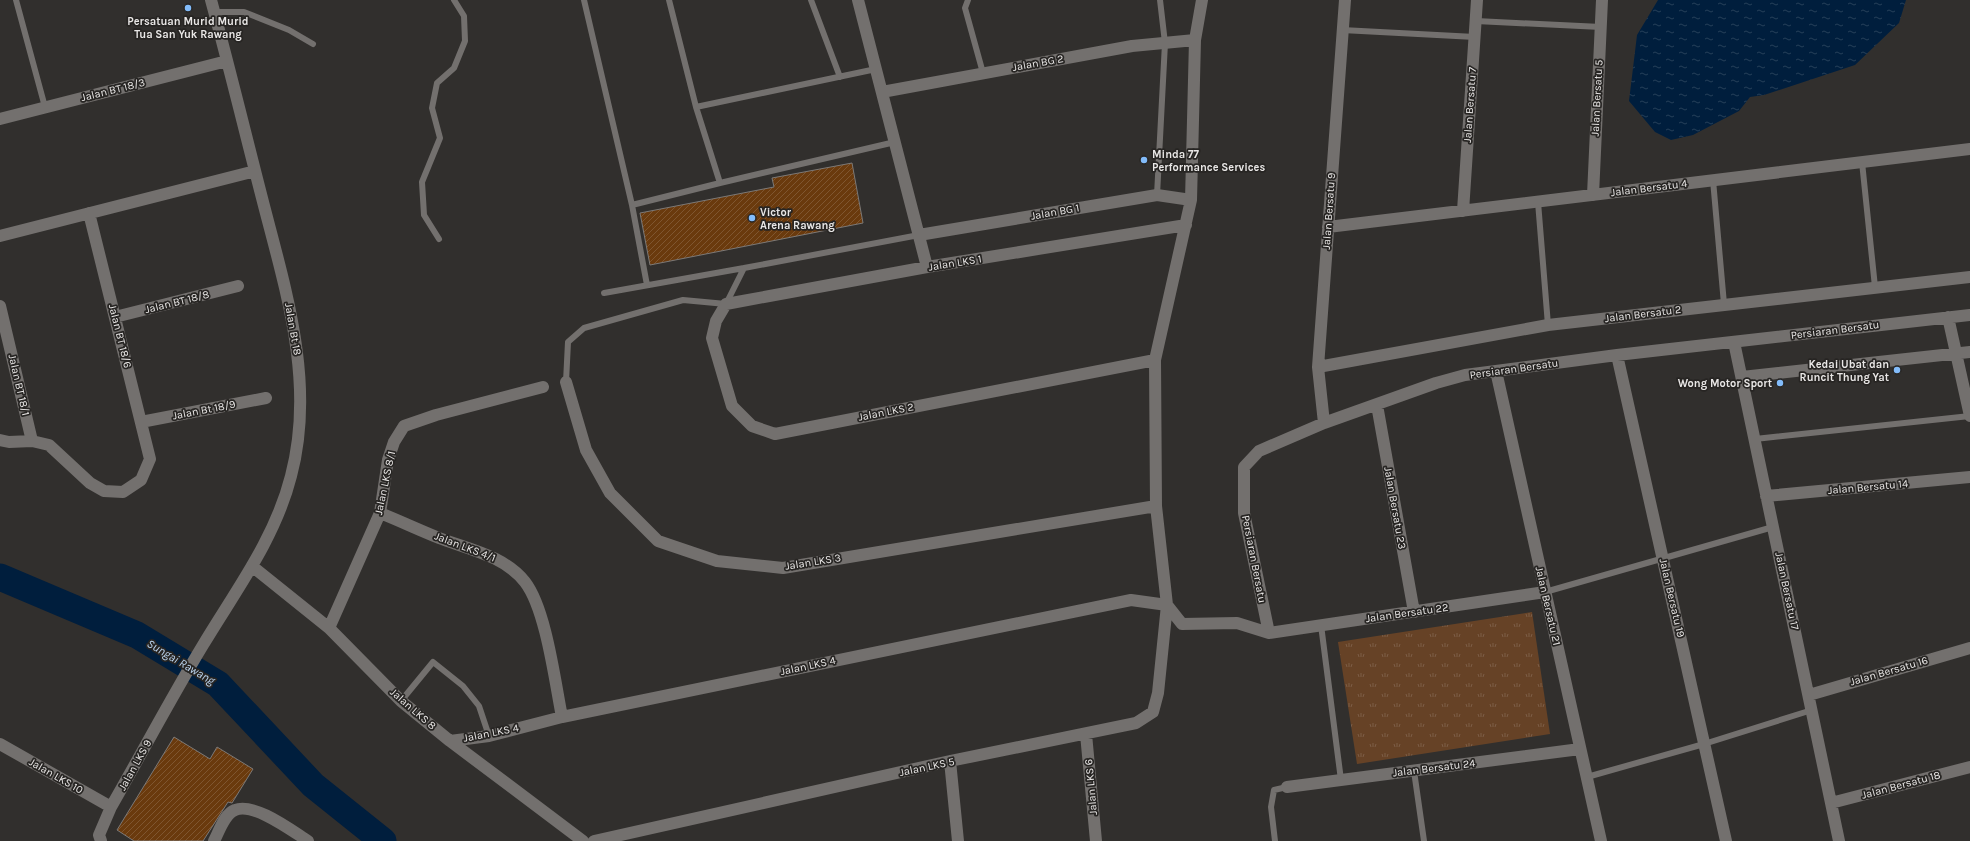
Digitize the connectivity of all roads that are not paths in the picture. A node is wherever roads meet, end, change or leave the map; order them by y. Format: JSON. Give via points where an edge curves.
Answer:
{"nodes":[{"id":1,"x":16,"y":0,"type":"edge"},
{"id":2,"x":454,"y":0,"type":"edge"},
{"id":3,"x":584,"y":0,"type":"edge"},
{"id":4,"x":669,"y":0,"type":"edge"},
{"id":5,"x":811,"y":0,"type":"edge"},
{"id":6,"x":858,"y":0,"type":"edge"},
{"id":7,"x":968,"y":0,"type":"edge"},
{"id":8,"x":1160,"y":0,"type":"edge"},
{"id":9,"x":1202,"y":0,"type":"edge"},
{"id":10,"x":1345,"y":0,"type":"edge"},
{"id":11,"x":1477,"y":0,"type":"edge"},
{"id":12,"x":1602,"y":0,"type":"edge"},
{"id":13,"x":213,"y":6,"type":"edge"},
{"id":14,"x":1476,"y":21,"type":"junction"},
{"id":15,"x":1601,"y":26,"type":"junction"},
{"id":16,"x":1342,"y":30,"type":"junction"},
{"id":17,"x":1475,"y":37,"type":"junction"},
{"id":18,"x":1195,"y":40,"type":"junction"},
{"id":19,"x":1165,"y":43,"type":"junction"},
{"id":20,"x":313,"y":44,"type":"dead end"},
{"id":21,"x":227,"y":61,"type":"junction"},
{"id":22,"x":876,"y":69,"type":"junction"},
{"id":23,"x":983,"y":73,"type":"junction"},
{"id":24,"x":840,"y":77,"type":"junction"},
{"id":25,"x":882,"y":92,"type":"junction"},
{"id":26,"x":696,"y":107,"type":"junction"},
{"id":27,"x":45,"y":108,"type":"junction"},
{"id":28,"x":0,"y":119,"type":"edge"},
{"id":29,"x":895,"y":142,"type":"junction"},
{"id":30,"x":1970,"y":149,"type":"edge"},
{"id":31,"x":1862,"y":162,"type":"junction"},
{"id":32,"x":255,"y":171,"type":"junction"},
{"id":33,"x":1713,"y":180,"type":"junction"},
{"id":34,"x":720,"y":184,"type":"junction"},
{"id":35,"x":1158,"y":195,"type":"junction"},
{"id":36,"x":1593,"y":195,"type":"junction"},
{"id":37,"x":1191,"y":200,"type":"junction"},
{"id":38,"x":1538,"y":202,"type":"junction"},
{"id":39,"x":632,"y":205,"type":"junction"},
{"id":40,"x":1463,"y":211,"type":"junction"},
{"id":41,"x":89,"y":213,"type":"junction"},
{"id":42,"x":1186,"y":225,"type":"junction"},
{"id":43,"x":1328,"y":227,"type":"junction"},
{"id":44,"x":919,"y":235,"type":"junction"},
{"id":45,"x":0,"y":236,"type":"edge"},
{"id":46,"x":439,"y":239,"type":"dead end"},
{"id":47,"x":744,"y":268,"type":"junction"},
{"id":48,"x":927,"y":268,"type":"junction"},
{"id":49,"x":1970,"y":277,"type":"edge"},
{"id":50,"x":647,"y":285,"type":"junction"},
{"id":51,"x":238,"y":286,"type":"dead end"},
{"id":52,"x":1874,"y":288,"type":"junction"},
{"id":53,"x":604,"y":293,"type":"dead end"},
{"id":54,"x":726,"y":304,"type":"junction"},
{"id":55,"x":1724,"y":304,"type":"junction"},
{"id":56,"x":0,"y":306,"type":"edge"},
{"id":57,"x":1970,"y":315,"type":"edge"},
{"id":58,"x":115,"y":317,"type":"junction"},
{"id":59,"x":1948,"y":317,"type":"junction"},
{"id":60,"x":1548,"y":325,"type":"junction"},
{"id":61,"x":1734,"y":342,"type":"junction"},
{"id":62,"x":1970,"y":352,"type":"edge"},
{"id":63,"x":1956,"y":354,"type":"junction"},
{"id":64,"x":1617,"y":355,"type":"junction"},
{"id":65,"x":1155,"y":360,"type":"junction"},
{"id":66,"x":1318,"y":367,"type":"junction"},
{"id":67,"x":1496,"y":371,"type":"junction"},
{"id":68,"x":1742,"y":377,"type":"junction"},
{"id":69,"x":566,"y":382,"type":"joint"},
{"id":70,"x":543,"y":387,"type":"dead end"},
{"id":71,"x":266,"y":398,"type":"dead end"},
{"id":72,"x":1377,"y":404,"type":"junction"},
{"id":73,"x":1970,"y":416,"type":"edge"},
{"id":74,"x":141,"y":422,"type":"junction"},
{"id":75,"x":1324,"y":423,"type":"junction"},
{"id":76,"x":1754,"y":439,"type":"junction"},
{"id":77,"x":0,"y":440,"type":"edge"},
{"id":78,"x":32,"y":441,"type":"junction"},
{"id":79,"x":1970,"y":477,"type":"edge"},
{"id":80,"x":1766,"y":496,"type":"junction"},
{"id":81,"x":1156,"y":506,"type":"junction"},
{"id":82,"x":380,"y":513,"type":"junction"},
{"id":83,"x":1773,"y":527,"type":"junction"},
{"id":84,"x":1663,"y":559,"type":"junction"},
{"id":85,"x":252,"y":567,"type":"junction"},
{"id":86,"x":1545,"y":592,"type":"junction"},
{"id":87,"x":1167,"y":605,"type":"junction"},
{"id":88,"x":1414,"y":612,"type":"junction"},
{"id":89,"x":1321,"y":626,"type":"junction"},
{"id":90,"x":329,"y":628,"type":"junction"},
{"id":91,"x":1269,"y":633,"type":"junction"},
{"id":92,"x":203,"y":645,"type":"joint"},
{"id":93,"x":1970,"y":648,"type":"edge"},
{"id":94,"x":1809,"y":695,"type":"junction"},
{"id":95,"x":401,"y":701,"type":"junction"},
{"id":96,"x":1812,"y":710,"type":"junction"},
{"id":97,"x":562,"y":716,"type":"junction"},
{"id":98,"x":1086,"y":734,"type":"junction"},
{"id":99,"x":489,"y":736,"type":"junction"},
{"id":100,"x":450,"y":740,"type":"junction"},
{"id":101,"x":0,"y":744,"type":"edge"},
{"id":102,"x":1704,"y":744,"type":"junction"},
{"id":103,"x":1580,"y":749,"type":"junction"},
{"id":104,"x":950,"y":761,"type":"junction"},
{"id":105,"x":1970,"y":767,"type":"edge"},
{"id":106,"x":1414,"y":770,"type":"junction"},
{"id":107,"x":1587,"y":777,"type":"junction"},
{"id":108,"x":1341,"y":780,"type":"junction"},
{"id":109,"x":1287,"y":787,"type":"joint"},
{"id":110,"x":1831,"y":803,"type":"junction"},
{"id":111,"x":111,"y":808,"type":"junction"},
{"id":112,"x":100,"y":841,"type":"edge"},
{"id":113,"x":214,"y":841,"type":"edge"},
{"id":114,"x":308,"y":841,"type":"edge"},
{"id":115,"x":583,"y":841,"type":"edge"},
{"id":116,"x":594,"y":841,"type":"edge"},
{"id":117,"x":958,"y":841,"type":"edge"},
{"id":118,"x":1096,"y":841,"type":"edge"},
{"id":119,"x":1275,"y":841,"type":"edge"},
{"id":120,"x":1424,"y":841,"type":"edge"},
{"id":121,"x":1601,"y":841,"type":"edge"},
{"id":122,"x":1726,"y":841,"type":"edge"},
{"id":123,"x":1839,"y":841,"type":"edge"}],
"edges":[{"from":1,"to":27,"type":"lane"},
{"from":2,"to":46,"type":"lane","via":[[464,16],[465,40],[454,68],[437,83],[432,108],[440,138],[422,182],[424,215]]},
{"from":3,"to":39,"type":"lane"},
{"from":4,"to":26,"type":"lane"},
{"from":5,"to":24,"type":"lane"},
{"from":6,"to":22,"type":"street"},
{"from":7,"to":23,"type":"lane","via":[[965,8]]},
{"from":8,"to":19,"type":"lane"},
{"from":9,"to":18,"type":"street","name":"Jalan LKS 5"},
{"from":10,"to":16,"type":"street","name":"Jalan Bersatu 9"},
{"from":11,"to":14,"type":"street","name":"Jalan Bersatu 7"},
{"from":12,"to":15,"type":"street","name":"Jalan Bersatu 5"},
{"from":13,"to":20,"type":"lane","via":[[251,14],[289,30]]},
{"from":13,"to":21,"type":"street","name":"Jalan Bt 18"},
{"from":14,"to":15,"type":"lane"},
{"from":14,"to":17,"type":"street","name":"Jalan Bersatu 7"},
{"from":15,"to":36,"type":"street","name":"Jalan Bersatu 5"},
{"from":16,"to":17,"type":"lane"},
{"from":16,"to":43,"type":"street","name":"Jalan Bersatu 9"},
{"from":17,"to":40,"type":"street","name":"Jalan Bersatu 7"},
{"from":18,"to":19,"type":"street","name":"Jalan BG 2"},
{"from":18,"to":37,"type":"street","name":"Jalan LKS 5"},
{"from":19,"to":23,"type":"street","name":"Jalan BG 2","via":[[1132,46]]},
{"from":19,"to":35,"type":"lane"},
{"from":21,"to":27,"type":"street","name":"Jalan BT 18/3"},
{"from":21,"to":32,"type":"street","name":"Jalan Bt 18"},
{"from":22,"to":24,"type":"lane"},
{"from":22,"to":25,"type":"street"},
{"from":23,"to":25,"type":"street","name":"Jalan BG 2"},
{"from":24,"to":26,"type":"lane"},
{"from":25,"to":29,"type":"street"},
{"from":26,"to":34,"type":"lane"},
{"from":27,"to":28,"type":"street","name":"Jalan BT 18/3"},
{"from":29,"to":34,"type":"lane"},
{"from":29,"to":44,"type":"street"},
{"from":30,"to":31,"type":"street","name":"Jalan Bersatu 4"},
{"from":31,"to":33,"type":"street","name":"Jalan Bersatu 4"},
{"from":31,"to":52,"type":"lane"},
{"from":32,"to":41,"type":"street"},
{"from":32,"to":85,"type":"street","name":"Jalan Bt 18","via":[[292,317],[301,383],[300,427],[292,475],[275,522]]},
{"from":33,"to":36,"type":"street","name":"Jalan Bersatu 4"},
{"from":33,"to":55,"type":"lane"},
{"from":34,"to":39,"type":"lane"},
{"from":35,"to":37,"type":"street","name":"Jalan BG 1"},
{"from":35,"to":44,"type":"street","name":"Jalan BG 1"},
{"from":36,"to":38,"type":"street","name":"Jalan Bersatu 4"},
{"from":37,"to":42,"type":"street","name":"Jalan LKS 5"},
{"from":38,"to":40,"type":"street","name":"Jalan Bersatu 4"},
{"from":38,"to":60,"type":"lane"},
{"from":39,"to":50,"type":"lane"},
{"from":40,"to":43,"type":"street","name":"Jalan Bersatu 4"},
{"from":41,"to":45,"type":"street"},
{"from":41,"to":58,"type":"street","name":"Jalan BT 18/6"},
{"from":42,"to":48,"type":"street","name":"Jalan LKS 1"},
{"from":42,"to":65,"type":"street","name":"Jalan LKS 5"},
{"from":43,"to":66,"type":"street","name":"Jalan Bersatu 9"},
{"from":44,"to":47,"type":"lane"},
{"from":44,"to":48,"type":"street"},
{"from":47,"to":50,"type":"lane"},
{"from":47,"to":54,"type":"lane"},
{"from":48,"to":54,"type":"street","name":"Jalan LKS 1"},
{"from":49,"to":52,"type":"street","name":"Jalan Bersatu 2"},
{"from":50,"to":53,"type":"lane"},
{"from":51,"to":58,"type":"street","name":"Jalan BT 18/8"},
{"from":52,"to":55,"type":"street","name":"Jalan Bersatu 2"},
{"from":54,"to":65,"type":"street","name":"Jalan LKS 2","via":[[716,321],[712,338],[732,406],[752,426],[775,434]]},
{"from":54,"to":69,"type":"lane","via":[[683,300],[584,328],[568,342]]},
{"from":55,"to":60,"type":"street","name":"Jalan Bersatu 2"},
{"from":56,"to":78,"type":"street","name":"Jalan BT 18/1"},
{"from":57,"to":59,"type":"street","name":"Persiaran Bersatu"},
{"from":58,"to":74,"type":"street","name":"Jalan BT 18/6"},
{"from":59,"to":61,"type":"street","name":"Persiaran Bersatu"},
{"from":59,"to":63,"type":"street"},
{"from":60,"to":66,"type":"street","name":"Jalan Bersatu 2"},
{"from":61,"to":64,"type":"street","name":"Persiaran Bersatu"},
{"from":61,"to":68,"type":"street","name":"Jalan Bersatu 17"},
{"from":62,"to":63,"type":"street"},
{"from":63,"to":68,"type":"street"},
{"from":63,"to":73,"type":"street"},
{"from":64,"to":67,"type":"street","name":"Persiaran Bersatu"},
{"from":64,"to":84,"type":"street","name":"Jalan Bersatu 19"},
{"from":65,"to":81,"type":"street","name":"Jalan LKS 5"},
{"from":66,"to":75,"type":"street","name":"Jalan Bersatu 9"},
{"from":67,"to":72,"type":"street","name":"Persiaran Bersatu","via":[[1436,383]]},
{"from":67,"to":86,"type":"street","name":"Jalan Bersatu 21"},
{"from":68,"to":76,"type":"street","name":"Jalan Bersatu 17"},
{"from":69,"to":81,"type":"street","name":"Jalan LKS 3","via":[[586,450],[610,493],[658,541],[717,561],[783,568]]},
{"from":70,"to":82,"type":"street","name":"Jalan LKS 8/1","via":[[404,426],[394,442],[388,460]]},
{"from":71,"to":74,"type":"street","name":"Jalan Bt 18/9"},
{"from":72,"to":75,"type":"street","name":"Persiaran Bersatu"},
{"from":72,"to":88,"type":"street","name":"Jalan Bersatu 23"},
{"from":73,"to":76,"type":"lane"},
{"from":74,"to":78,"type":"street","name":"Jalan BT 18/6","via":[[150,459],[141,480],[123,492],[104,491],[90,483],[49,445]]},
{"from":75,"to":91,"type":"street","name":"Persiaran Bersatu","via":[[1259,451],[1244,467],[1244,512]]},
{"from":76,"to":80,"type":"street","name":"Jalan Bersatu 17"},
{"from":77,"to":78,"type":"street"},
{"from":79,"to":80,"type":"street","name":"Jalan Bersatu 14"},
{"from":80,"to":83,"type":"street","name":"Jalan Bersatu 17"},
{"from":81,"to":87,"type":"street","name":"Jalan LKS 5"},
{"from":82,"to":90,"type":"street","name":"Jalan LKS 8/1"},
{"from":82,"to":97,"type":"street","name":"Jalan LKS 4/1","via":[[501,561],[525,582],[536,602],[543,626]]},
{"from":83,"to":84,"type":"lane"},
{"from":83,"to":94,"type":"street","name":"Jalan Bersatu 17"},
{"from":84,"to":86,"type":"lane"},
{"from":84,"to":102,"type":"street","name":"Jalan Bersatu 19"},
{"from":85,"to":90,"type":"street","name":"Jalan LKS 8"},
{"from":85,"to":92,"type":"street","name":"Jalan Bt 18"},
{"from":86,"to":88,"type":"street","name":"Jalan Bersatu 22"},
{"from":86,"to":103,"type":"street","name":"Jalan Bersatu 21"},
{"from":87,"to":91,"type":"street","via":[[1182,624],[1237,623]]},
{"from":87,"to":97,"type":"street","name":"Jalan LKS 4","via":[[1131,600]]},
{"from":87,"to":98,"type":"street","name":"Jalan LKS 5","via":[[1158,694],[1153,712],[1136,723]]},
{"from":88,"to":89,"type":"street","name":"Jalan Bersatu 22"},
{"from":89,"to":91,"type":"street","name":"Jalan Bersatu 22"},
{"from":89,"to":108,"type":"lane"},
{"from":90,"to":95,"type":"street","name":"Jalan LKS 8"},
{"from":92,"to":111,"type":"street","name":"Jalan LKS 9"},
{"from":93,"to":94,"type":"street","name":"Jalan Bersatu 16"},
{"from":94,"to":96,"type":"street","name":"Jalan Bersatu 17"},
{"from":95,"to":99,"type":"lane","via":[[433,662],[462,686],[479,706]]},
{"from":95,"to":100,"type":"street","name":"Jalan LKS 8"},
{"from":96,"to":102,"type":"lane"},
{"from":96,"to":110,"type":"street","name":"Jalan Bersatu 17"},
{"from":97,"to":99,"type":"street","name":"Jalan LKS 4"},
{"from":98,"to":104,"type":"street","name":"Jalan LKS 5"},
{"from":98,"to":118,"type":"street","name":"Jalan LKS 6"},
{"from":99,"to":100,"type":"street","name":"Jalan LKS 4"},
{"from":100,"to":115,"type":"street","name":"Jalan LKS 8"},
{"from":101,"to":111,"type":"street","name":"Jalan LKS 10"},
{"from":102,"to":107,"type":"lane"},
{"from":102,"to":122,"type":"street","name":"Jalan Bersatu 19"},
{"from":103,"to":106,"type":"street","name":"Jalan Bersatu 24"},
{"from":103,"to":107,"type":"street","name":"Jalan Bersatu 21"},
{"from":104,"to":116,"type":"street","name":"Jalan LKS 5"},
{"from":104,"to":117,"type":"street"},
{"from":105,"to":110,"type":"street","name":"Jalan Bersatu 18"},
{"from":106,"to":108,"type":"street","name":"Jalan Bersatu 24"},
{"from":106,"to":120,"type":"lane"},
{"from":107,"to":121,"type":"street","name":"Jalan Bersatu 21"},
{"from":108,"to":109,"type":"street","name":"Jalan Bersatu 24"},
{"from":109,"to":119,"type":"lane","via":[[1274,790],[1271,806]]},
{"from":110,"to":123,"type":"street","name":"Jalan Bersatu 17"},
{"from":111,"to":112,"type":"street","name":"Jalan LKS 9","via":[[99,835]]},
{"from":113,"to":114,"type":"street","via":[[228,816],[235,810],[253,810]]}]}
